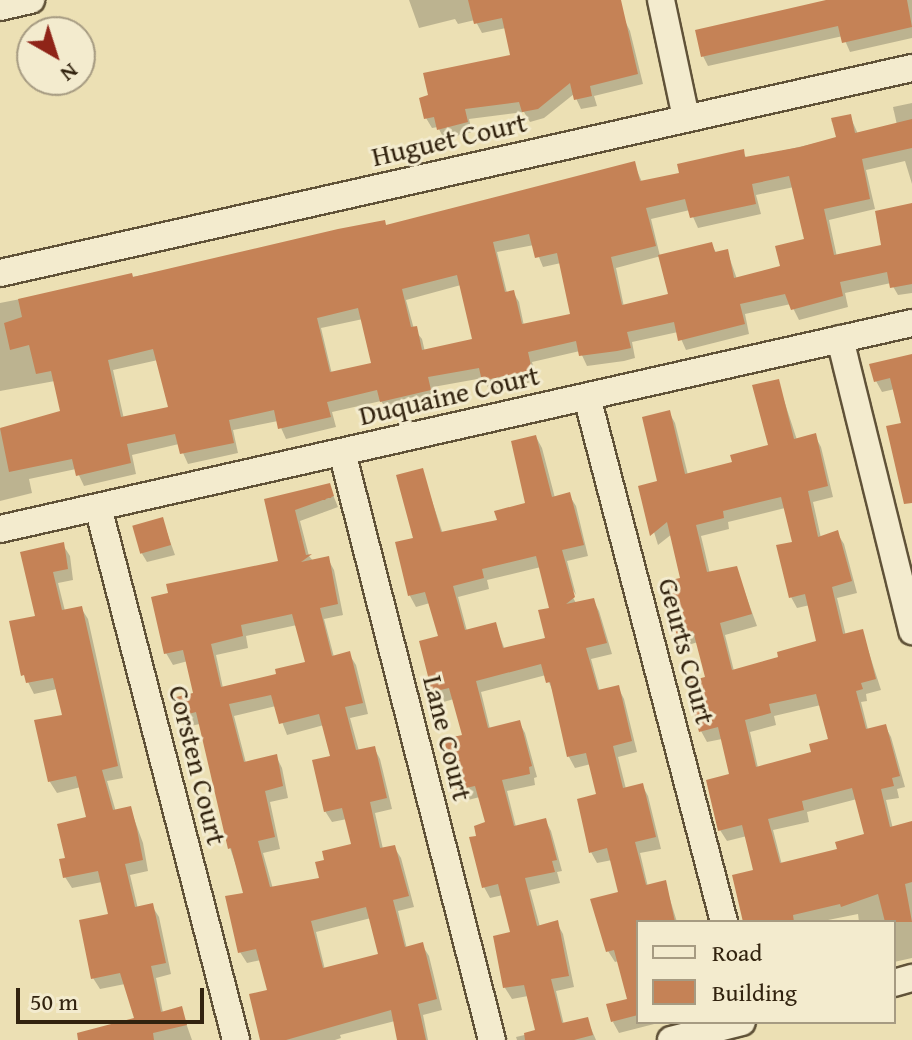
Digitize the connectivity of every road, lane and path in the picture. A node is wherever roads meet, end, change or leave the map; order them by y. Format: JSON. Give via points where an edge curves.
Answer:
{"nodes":[{"id":1,"x":31,"y":0,"type":"edge"},
{"id":2,"x":661,"y":0,"type":"edge"},
{"id":3,"x":0,"y":7,"type":"edge"},
{"id":4,"x":912,"y":68,"type":"edge"},
{"id":5,"x":686,"y":118,"type":"junction"},
{"id":6,"x":0,"y":273,"type":"edge"},
{"id":7,"x":912,"y":323,"type":"edge"},
{"id":8,"x":840,"y":339,"type":"junction"},
{"id":9,"x":587,"y":397,"type":"junction"},
{"id":10,"x":342,"y":452,"type":"junction"},
{"id":11,"x":98,"y":507,"type":"junction"},
{"id":12,"x":0,"y":529,"type":"edge"},
{"id":13,"x":912,"y":631,"type":"edge"},
{"id":14,"x":723,"y":920,"type":"edge"},
{"id":15,"x":734,"y":1024,"type":"edge"},
{"id":16,"x":236,"y":1040,"type":"edge"},
{"id":17,"x":492,"y":1040,"type":"edge"},
{"id":18,"x":671,"y":1040,"type":"edge"}],
"edges":[{"from":1,"to":3,"type":"street"},
{"from":2,"to":5,"type":"street"},
{"from":4,"to":5,"type":"street","name":"Huguet Court"},
{"from":5,"to":6,"type":"street","name":"Huguet Court"},
{"from":7,"to":8,"type":"street","name":"Duquaine Court"},
{"from":8,"to":9,"type":"street","name":"Duquaine Court"},
{"from":8,"to":13,"type":"street"},
{"from":9,"to":10,"type":"street","name":"Duquaine Court"},
{"from":9,"to":14,"type":"street","name":"Geurts Court"},
{"from":10,"to":11,"type":"street","name":"Duquaine Court"},
{"from":10,"to":17,"type":"street","name":"Lane Court"},
{"from":11,"to":12,"type":"street","name":"Duquaine Court"},
{"from":11,"to":16,"type":"street","name":"Corsten Court"},
{"from":15,"to":18,"type":"street"}]}
